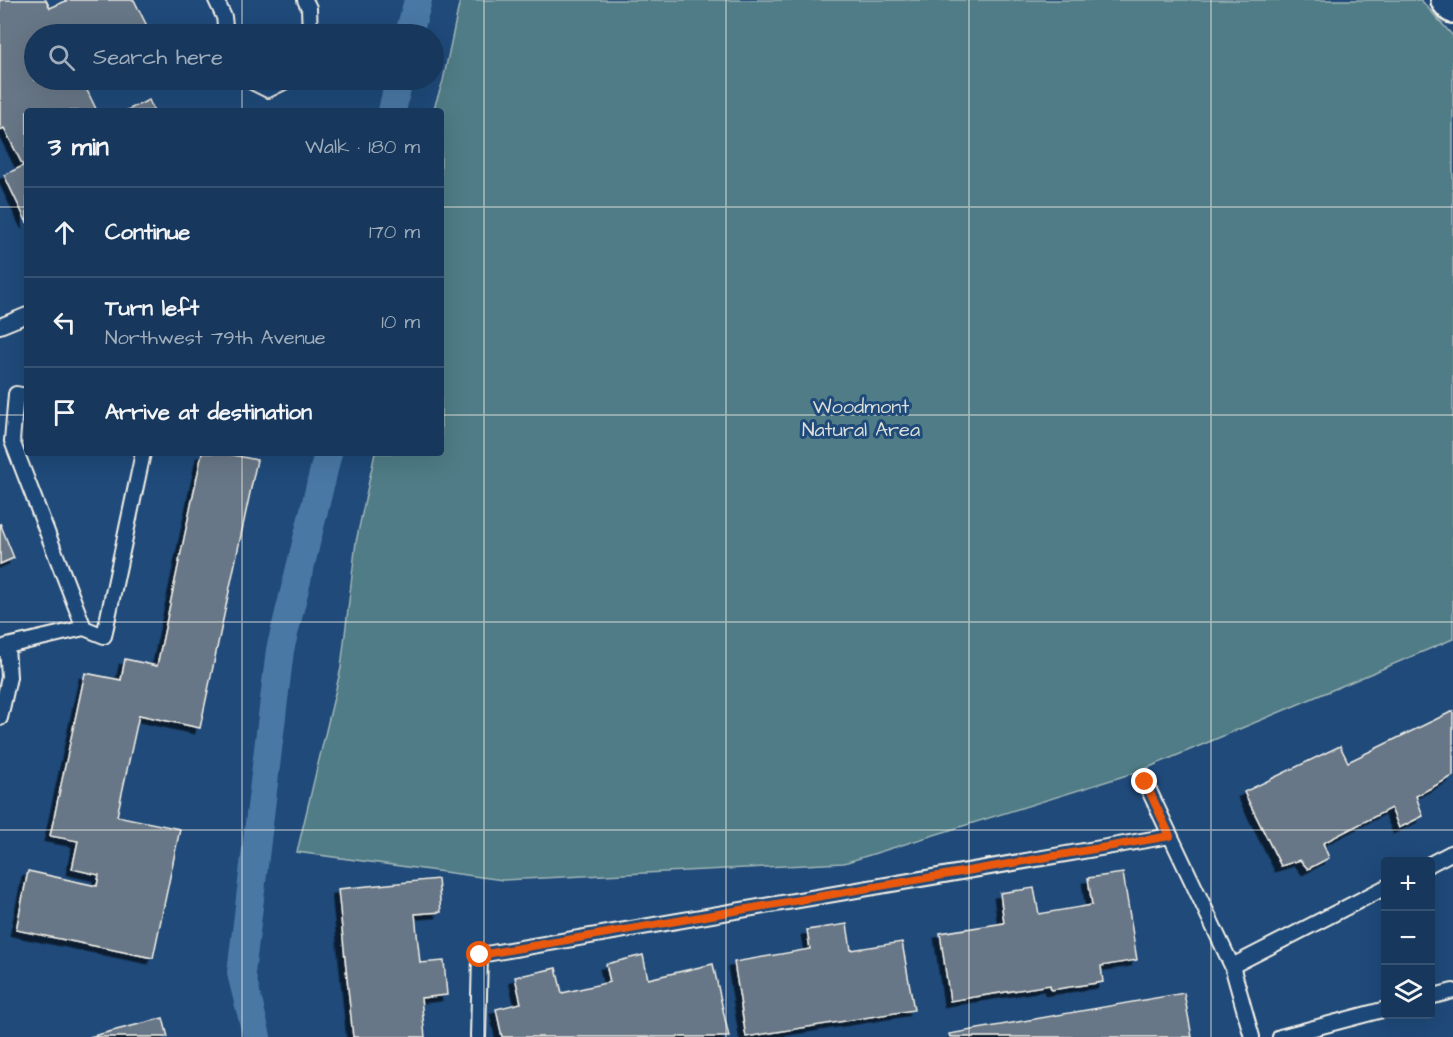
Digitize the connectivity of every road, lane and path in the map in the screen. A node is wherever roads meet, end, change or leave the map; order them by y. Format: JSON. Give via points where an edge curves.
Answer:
{"nodes":[{"id":1,"x":216,"y":0,"type":"edge"},
{"id":2,"x":305,"y":0,"type":"edge"},
{"id":3,"x":1448,"y":0,"type":"edge"},
{"id":4,"x":1453,"y":6,"type":"edge"},
{"id":5,"x":225,"y":24,"type":"edge"},
{"id":6,"x":310,"y":24,"type":"edge"},
{"id":7,"x":24,"y":316,"type":"edge"},
{"id":8,"x":0,"y":326,"type":"edge"},
{"id":9,"x":24,"y":395,"type":"edge"},
{"id":10,"x":141,"y":456,"type":"edge"},
{"id":11,"x":84,"y":628,"type":"junction"},
{"id":12,"x":4,"y":647,"type":"edge"},
{"id":13,"x":0,"y":718,"type":"edge"},
{"id":14,"x":1145,"y":782,"type":"dead end"},
{"id":15,"x":1170,"y":836,"type":"junction"},
{"id":16,"x":1453,"y":852,"type":"edge"},
{"id":17,"x":1435,"y":862,"type":"edge"},
{"id":18,"x":1381,"y":890,"type":"edge"},
{"id":19,"x":1232,"y":966,"type":"junction"},
{"id":20,"x":1453,"y":991,"type":"edge"},
{"id":21,"x":1435,"y":996,"type":"edge"},
{"id":22,"x":1381,"y":1010,"type":"edge"},
{"id":23,"x":478,"y":1037,"type":"edge"},
{"id":24,"x":1252,"y":1037,"type":"edge"},
{"id":25,"x":1280,"y":1037,"type":"edge"}],
"edges":[{"from":1,"to":5,"type":"lane"},
{"from":2,"to":6,"type":"lane"},
{"from":3,"to":4,"type":"street"},
{"from":7,"to":8,"type":"lane"},
{"from":9,"to":11,"type":"lane","via":[[16,394],[12,441]]},
{"from":10,"to":11,"type":"lane","via":[[104,636]]},
{"from":11,"to":12,"type":"lane"},
{"from":12,"to":13,"type":"lane","via":[[9,677]]},
{"from":14,"to":15,"type":"lane"},
{"from":15,"to":19,"type":"lane"},
{"from":15,"to":23,"type":"lane","via":[[480,955]]},
{"from":16,"to":17,"type":"lane"},
{"from":18,"to":19,"type":"lane"},
{"from":19,"to":24,"type":"lane"},
{"from":20,"to":21,"type":"lane"},
{"from":22,"to":25,"type":"lane"}]}
